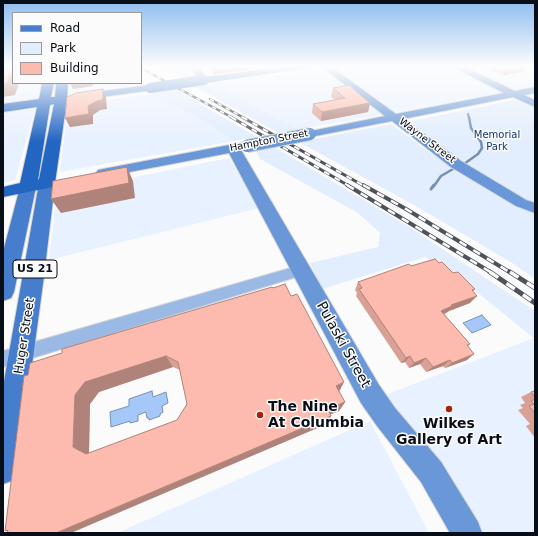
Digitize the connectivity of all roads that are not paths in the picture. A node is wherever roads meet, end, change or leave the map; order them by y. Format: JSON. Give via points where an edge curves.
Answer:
{"nodes":[{"id":1,"x":47,"y":91,"type":"edge"},
{"id":2,"x":62,"y":91,"type":"edge"},
{"id":3,"x":128,"y":91,"type":"edge"},
{"id":4,"x":359,"y":91,"type":"edge"},
{"id":5,"x":509,"y":91,"type":"edge"},
{"id":6,"x":530,"y":91,"type":"edge"},
{"id":7,"x":515,"y":94,"type":"junction"},
{"id":8,"x":61,"y":100,"type":"junction"},
{"id":9,"x":45,"y":102,"type":"junction"},
{"id":10,"x":535,"y":104,"type":"edge"},
{"id":11,"x":3,"y":108,"type":"edge"},
{"id":12,"x":395,"y":117,"type":"junction"},
{"id":13,"x":240,"y":147,"type":"junction"},
{"id":14,"x":87,"y":176,"type":"edge"},
{"id":15,"x":52,"y":182,"type":"junction"},
{"id":16,"x":28,"y":187,"type":"junction"},
{"id":17,"x":3,"y":192,"type":"edge"},
{"id":18,"x":535,"y":208,"type":"edge"},
{"id":19,"x":301,"y":270,"type":"junction"},
{"id":20,"x":3,"y":292,"type":"edge"},
{"id":21,"x":12,"y":356,"type":"edge"},
{"id":22,"x":3,"y":469,"type":"edge"},
{"id":23,"x":467,"y":533,"type":"edge"}],
"edges":[{"from":1,"to":9,"type":"highway","number":"US 21"},
{"from":2,"to":8,"type":"highway","name":"Huger Street","number":"US 21"},
{"from":3,"to":8,"type":"main road","bridge":true},
{"from":4,"to":12,"type":"main road","name":"Wayne Street"},
{"from":5,"to":7,"type":"main road"},
{"from":6,"to":7,"type":"main road","name":"Hampton Street"},
{"from":7,"to":10,"type":"main road"},
{"from":7,"to":12,"type":"main road","name":"Hampton Street"},
{"from":8,"to":9,"type":"highway"},
{"from":8,"to":15,"type":"highway","name":"Huger Street","number":"US 21"},
{"from":9,"to":11,"type":"highway"},
{"from":9,"to":16,"type":"highway","number":"US 21"},
{"from":12,"to":13,"type":"main road","name":"Hampton Street","bridge":true},
{"from":12,"to":18,"type":"main road","name":"Wayne Street","via":[[456,164],[521,203]]},
{"from":13,"to":14,"type":"main road","name":"Hampton Street"},
{"from":13,"to":19,"type":"main road","name":"Pulaski Street"},
{"from":15,"to":16,"type":"highway"},
{"from":15,"to":21,"type":"main road","name":"Huger Street","number":"US 21"},
{"from":16,"to":17,"type":"highway"},
{"from":16,"to":20,"type":"main road","number":"US 21"},
{"from":19,"to":21,"type":"street"},
{"from":19,"to":23,"type":"main road","name":"Pulaski Street","via":[[373,399],[431,472]]},
{"from":21,"to":22,"type":"main road","name":"Huger Street","number":"US 21"}]}
